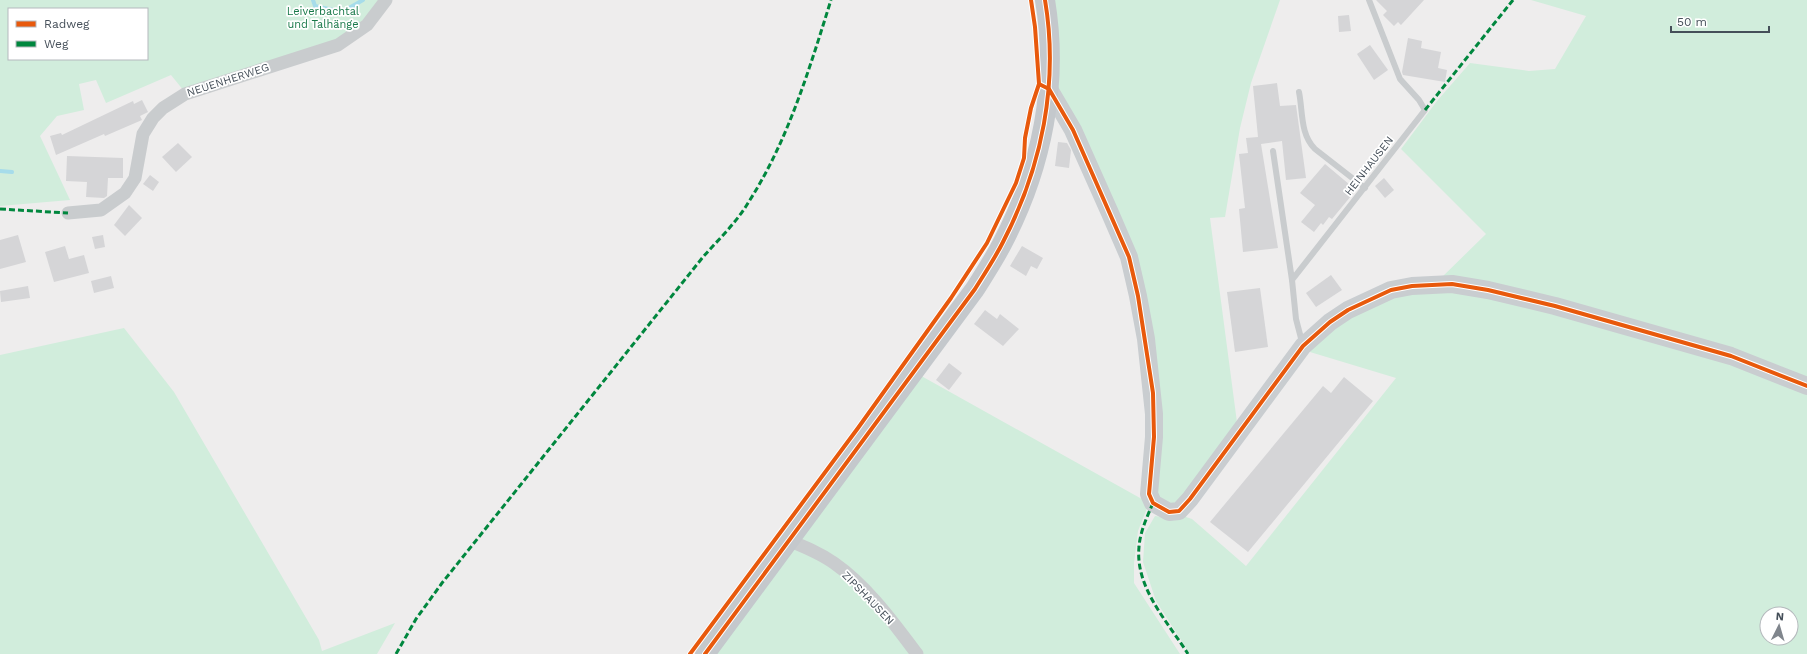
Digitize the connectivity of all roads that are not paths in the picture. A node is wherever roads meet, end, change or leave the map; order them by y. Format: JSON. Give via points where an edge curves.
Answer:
{"nodes":[{"id":1,"x":386,"y":0,"type":"edge"},
{"id":2,"x":1045,"y":0,"type":"edge"},
{"id":3,"x":1369,"y":0,"type":"edge"},
{"id":4,"x":1049,"y":89,"type":"junction"},
{"id":5,"x":1299,"y":92,"type":"dead end"},
{"id":6,"x":1273,"y":151,"type":"dead end"},
{"id":7,"x":1365,"y":188,"type":"junction"},
{"id":8,"x":68,"y":213,"type":"dead end"},
{"id":9,"x":1292,"y":280,"type":"junction"},
{"id":10,"x":1303,"y":346,"type":"junction"},
{"id":11,"x":1807,"y":386,"type":"edge"},
{"id":12,"x":790,"y":541,"type":"junction"},
{"id":13,"x":704,"y":654,"type":"edge"},
{"id":14,"x":917,"y":654,"type":"edge"}],
"edges":[{"from":1,"to":8,"type":"street","name":"NEUENHERWEG","via":[[368,25],[338,45],[185,94],[163,108],[143,134],[135,178],[125,193],[101,210]]},
{"from":2,"to":4,"type":"main road","via":[[1050,40]]},
{"from":3,"to":7,"type":"lane","name":"HEINHAUSEN","via":[[1400,79],[1425,110]]},
{"from":4,"to":10,"type":"street","via":[[1073,130],[1130,264],[1138,296],[1153,393],[1154,437],[1149,494],[1153,502],[1169,512],[1179,511]]},
{"from":4,"to":12,"type":"main road","via":[[1038,157],[1032,177],[1003,242],[975,289]]},
{"from":5,"to":7,"type":"lane","via":[[1307,142]]},
{"from":6,"to":9,"type":"lane"},
{"from":7,"to":9,"type":"lane","name":"HEINHAUSEN"},
{"from":9,"to":10,"type":"lane","via":[[1296,319]]},
{"from":10,"to":11,"type":"street","via":[[1330,322],[1371,298],[1391,290],[1412,286],[1452,284],[1555,306],[1731,356]]},
{"from":12,"to":13,"type":"main road"},
{"from":12,"to":14,"type":"street","name":"ZIPSHAUSEN","via":[[834,563],[855,581]]}]}
